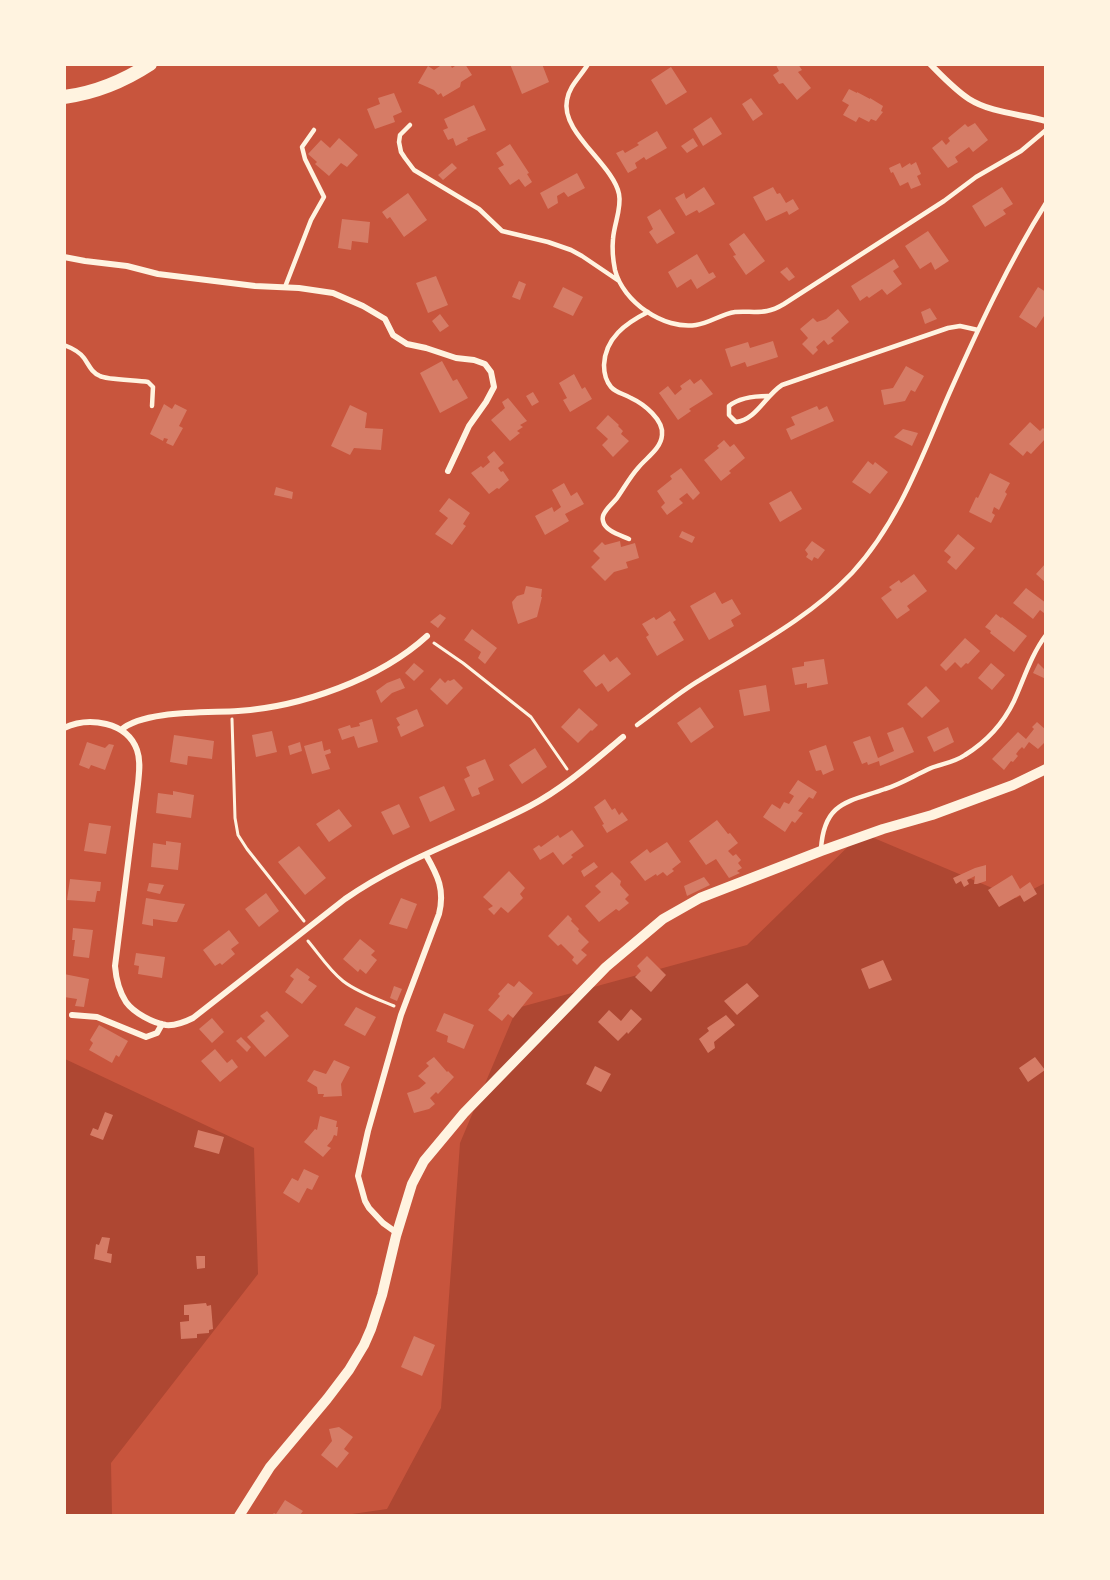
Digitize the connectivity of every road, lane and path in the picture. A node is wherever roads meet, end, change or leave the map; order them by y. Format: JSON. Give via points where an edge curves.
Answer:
{"nodes":[{"id":1,"x":150,"y":64,"type":"edge"},
{"id":2,"x":588,"y":64,"type":"edge"},
{"id":3,"x":930,"y":64,"type":"edge"},
{"id":4,"x":64,"y":98,"type":"edge"},
{"id":5,"x":1046,"y":120,"type":"edge"},
{"id":6,"x":410,"y":125,"type":"dead end"},
{"id":7,"x":314,"y":130,"type":"dead end"},
{"id":8,"x":1046,"y":130,"type":"edge"},
{"id":9,"x":1046,"y":203,"type":"edge"},
{"id":10,"x":64,"y":256,"type":"edge"},
{"id":11,"x":619,"y":281,"type":"junction"},
{"id":12,"x":285,"y":287,"type":"junction"},
{"id":13,"x":648,"y":312,"type":"junction"},
{"id":14,"x":978,"y":330,"type":"junction"},
{"id":15,"x":64,"y":345,"type":"edge"},
{"id":16,"x":768,"y":396,"type":"junction"},
{"id":17,"x":152,"y":406,"type":"dead end"},
{"id":18,"x":448,"y":471,"type":"dead end"},
{"id":19,"x":629,"y":539,"type":"dead end"},
{"id":20,"x":1046,"y":635,"type":"edge"},
{"id":21,"x":426,"y":637,"type":"joint"},
{"id":22,"x":232,"y":711,"type":"junction"},
{"id":23,"x":637,"y":725,"type":"dead end"},
{"id":24,"x":64,"y":728,"type":"edge"},
{"id":25,"x":121,"y":730,"type":"junction"},
{"id":26,"x":623,"y":737,"type":"dead end"},
{"id":27,"x":1046,"y":769,"type":"edge"},
{"id":28,"x":573,"y":778,"type":"junction"},
{"id":29,"x":821,"y":851,"type":"junction"},
{"id":30,"x":426,"y":855,"type":"junction"},
{"id":31,"x":309,"y":927,"type":"junction"},
{"id":32,"x":301,"y":933,"type":"junction"},
{"id":33,"x":403,"y":1010,"type":"junction"},
{"id":34,"x":72,"y":1016,"type":"dead end"},
{"id":35,"x":162,"y":1024,"type":"junction"},
{"id":36,"x":397,"y":1233,"type":"junction"},
{"id":37,"x":239,"y":1515,"type":"edge"}],
"edges":[{"from":1,"to":4,"type":"main road","via":[[109,86]]},
{"from":2,"to":11,"type":"lane","via":[[569,93],[567,109],[574,127],[619,193],[612,240]]},
{"from":3,"to":5,"type":"street","via":[[976,103]]},
{"from":6,"to":11,"type":"lane","via":[[399,142],[414,170],[479,209],[502,231],[571,250]]},
{"from":7,"to":12,"type":"lane","via":[[302,147],[324,197]]},
{"from":8,"to":13,"type":"lane","via":[[1021,151],[784,304],[768,311],[731,313],[694,326],[672,323]]},
{"from":9,"to":14,"type":"lane"},
{"from":10,"to":12,"type":"street","via":[[158,274]]},
{"from":11,"to":13,"type":"lane","via":[[624,291]]},
{"from":12,"to":18,"type":"street","via":[[333,293],[385,319],[393,335],[407,344],[485,364],[494,387]]},
{"from":13,"to":19,"type":"lane","via":[[614,336],[604,361],[611,387],[638,401],[662,429],[658,446],[604,513],[607,528]]},
{"from":14,"to":16,"type":"lane","via":[[948,328],[790,382]]},
{"from":14,"to":23,"type":"lane","via":[[898,508],[854,571],[815,607]]},
{"from":15,"to":17,"type":"lane","via":[[84,357],[90,369],[106,379],[148,382],[153,387]]},
{"from":16,"to":16,"type":"lane","via":[[748,418],[736,422],[729,415],[729,406],[735,402]]},
{"from":20,"to":29,"type":"lane","via":[[1013,704],[987,739],[960,759],[840,805],[825,826]]},
{"from":21,"to":22,"type":"street","via":[[397,659],[336,689],[299,700]]},
{"from":21,"to":28,"type":"path","via":[[531,717]]},
{"from":22,"to":25,"type":"street","via":[[147,718]]},
{"from":22,"to":31,"type":"path","via":[[238,835]]},
{"from":24,"to":25,"type":"street","via":[[95,722]]},
{"from":25,"to":35,"type":"street","via":[[137,749],[140,768],[116,975],[127,1003]]},
{"from":26,"to":28,"type":"street"},
{"from":27,"to":29,"type":"street","via":[[932,815]]},
{"from":28,"to":30,"type":"street","via":[[530,806]]},
{"from":29,"to":36,"type":"street","via":[[684,906],[615,958],[430,1153],[412,1184]]},
{"from":30,"to":31,"type":"street","via":[[364,885]]},
{"from":30,"to":33,"type":"street","via":[[439,882],[442,903]]},
{"from":31,"to":32,"type":"street"},
{"from":32,"to":33,"type":"path","via":[[343,981]]},
{"from":32,"to":35,"type":"street","via":[[193,1018]]},
{"from":33,"to":36,"type":"street","via":[[358,1176],[369,1208]]},
{"from":34,"to":35,"type":"street","via":[[97,1017],[146,1037],[157,1033]]},
{"from":36,"to":37,"type":"street","via":[[364,1345],[327,1399],[270,1467]]}]}
